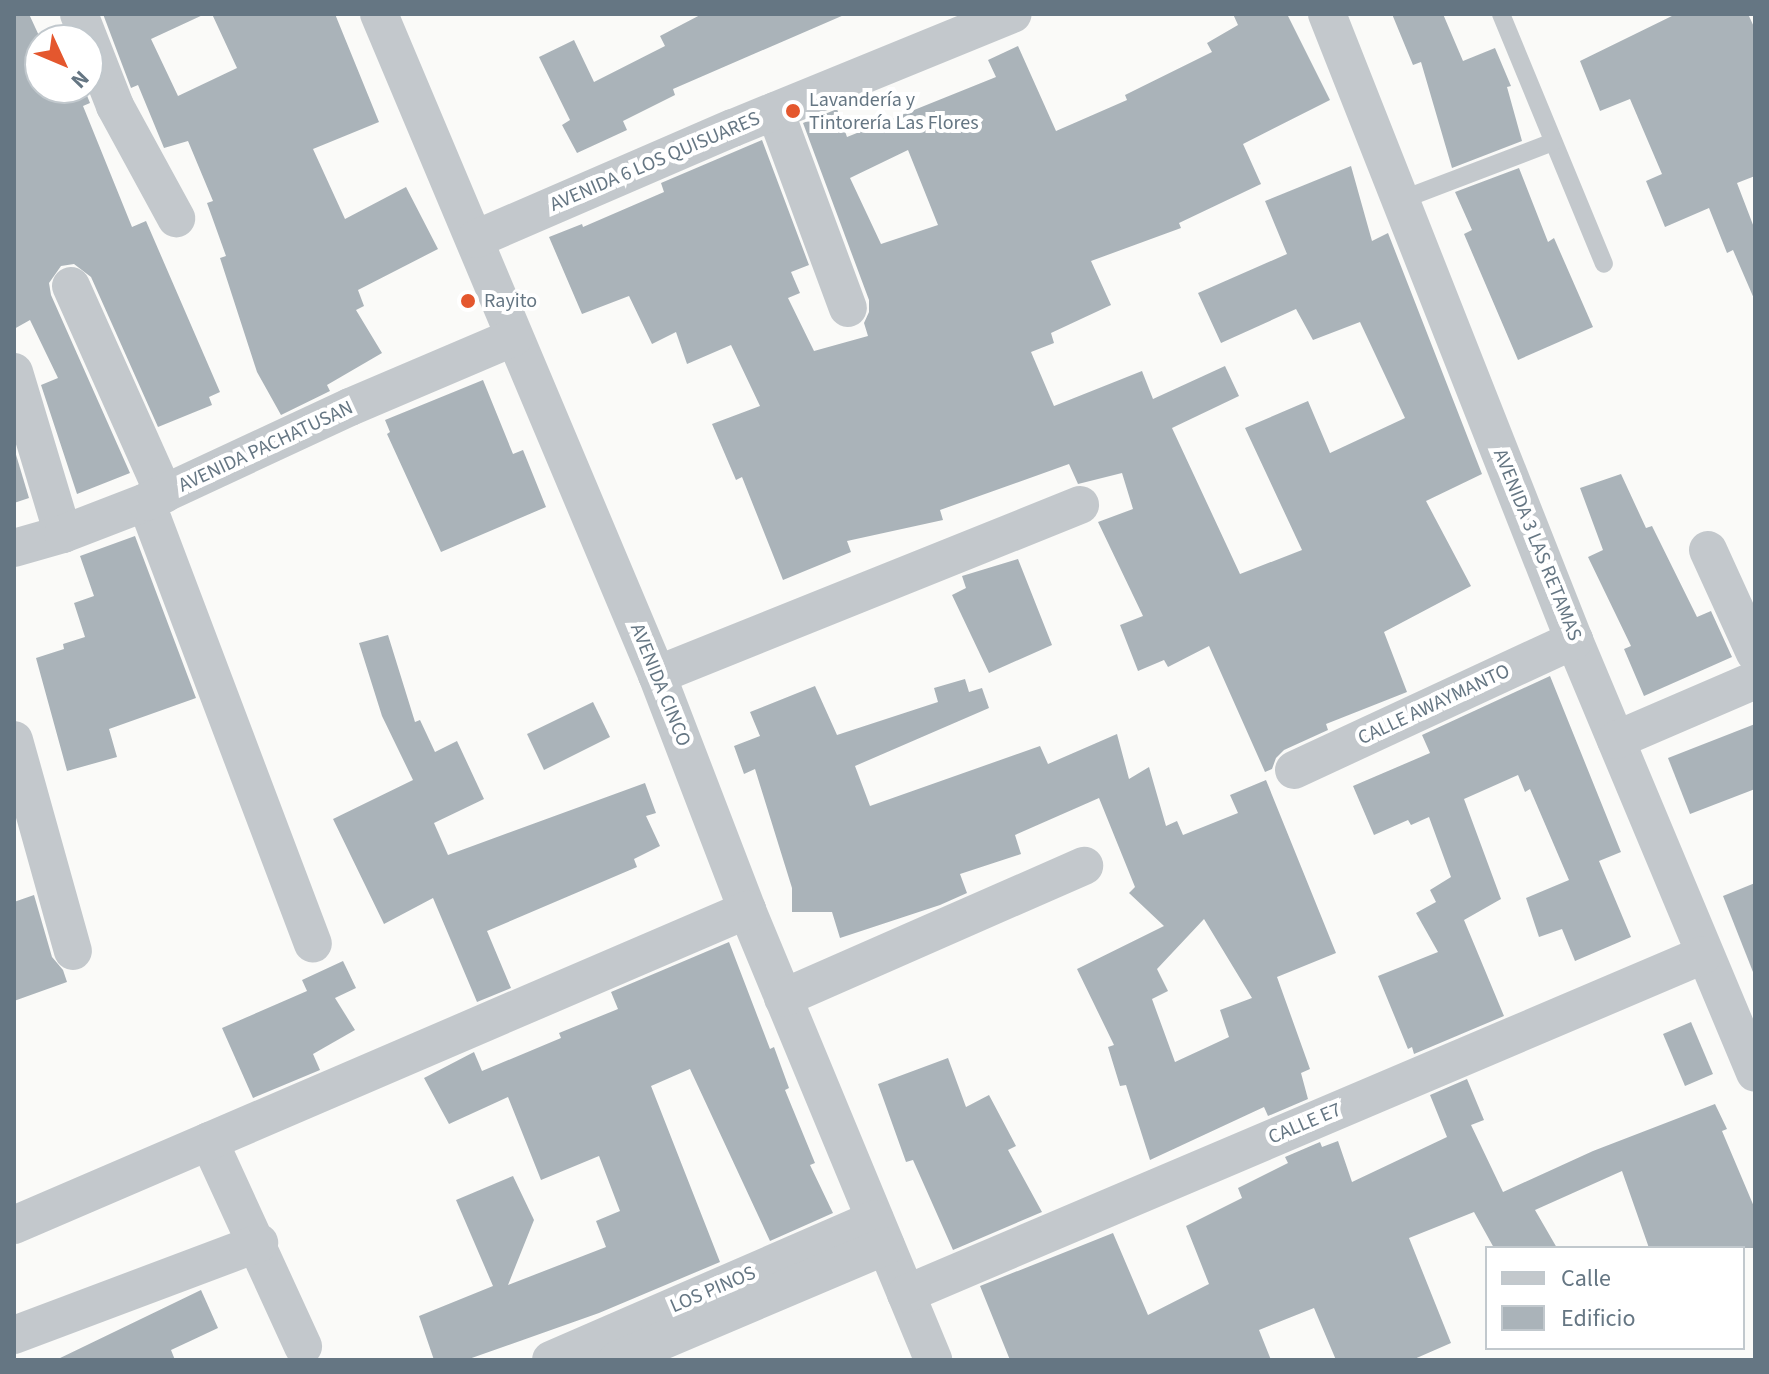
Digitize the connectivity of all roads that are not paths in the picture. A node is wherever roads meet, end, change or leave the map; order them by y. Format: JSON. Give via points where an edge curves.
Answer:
{"nodes":[{"id":1,"x":79,"y":14,"type":"edge"},
{"id":2,"x":379,"y":14,"type":"edge"},
{"id":3,"x":1013,"y":14,"type":"edge"},
{"id":4,"x":1327,"y":14,"type":"edge"},
{"id":5,"x":1501,"y":14,"type":"edge"},
{"id":6,"x":775,"y":111,"type":"junction"},
{"id":7,"x":1553,"y":142,"type":"junction"},
{"id":8,"x":1401,"y":200,"type":"junction"},
{"id":9,"x":176,"y":218,"type":"dead end"},
{"id":10,"x":476,"y":239,"type":"junction"},
{"id":11,"x":1604,"y":264,"type":"dead end"},
{"id":12,"x":71,"y":286,"type":"dead end"},
{"id":13,"x":848,"y":308,"type":"dead end"},
{"id":14,"x":514,"y":337,"type":"junction"},
{"id":15,"x":14,"y":372,"type":"edge"},
{"id":16,"x":155,"y":498,"type":"junction"},
{"id":17,"x":1080,"y":505,"type":"dead end"},
{"id":18,"x":63,"y":534,"type":"junction"},
{"id":19,"x":14,"y":548,"type":"edge"},
{"id":20,"x":1708,"y":550,"type":"dead end"},
{"id":21,"x":1574,"y":640,"type":"junction"},
{"id":22,"x":1755,"y":653,"type":"edge"},
{"id":23,"x":657,"y":675,"type":"junction"},
{"id":24,"x":1755,"y":680,"type":"edge"},
{"id":25,"x":14,"y":740,"type":"edge"},
{"id":26,"x":1616,"y":740,"type":"junction"},
{"id":27,"x":1294,"y":770,"type":"dead end"},
{"id":28,"x":1084,"y":866,"type":"dead end"},
{"id":29,"x":747,"y":910,"type":"junction"},
{"id":30,"x":313,"y":944,"type":"dead end"},
{"id":31,"x":73,"y":951,"type":"dead end"},
{"id":32,"x":1703,"y":955,"type":"junction"},
{"id":33,"x":783,"y":998,"type":"junction"},
{"id":34,"x":1755,"y":1073,"type":"edge"},
{"id":35,"x":209,"y":1141,"type":"junction"},
{"id":36,"x":14,"y":1225,"type":"edge"},
{"id":37,"x":881,"y":1233,"type":"junction"},
{"id":38,"x":259,"y":1243,"type":"junction"},
{"id":39,"x":906,"y":1294,"type":"junction"},
{"id":40,"x":14,"y":1335,"type":"edge"},
{"id":41,"x":303,"y":1346,"type":"dead end"},
{"id":42,"x":551,"y":1360,"type":"edge"},
{"id":43,"x":617,"y":1360,"type":"edge"},
{"id":44,"x":933,"y":1360,"type":"edge"}],
"edges":[{"from":1,"to":9,"type":"street","via":[[115,106]]},
{"from":2,"to":10,"type":"street","name":"AVENIDA CINCO"},
{"from":3,"to":6,"type":"street","name":"AVENIDA 6 LOS QUISUARES"},
{"from":4,"to":8,"type":"street","name":"AVENIDA 3 LAS RETAMAS"},
{"from":5,"to":7,"type":"lane"},
{"from":6,"to":10,"type":"street","name":"AVENIDA 6 LOS QUISUARES"},
{"from":6,"to":13,"type":"street"},
{"from":7,"to":8,"type":"lane"},
{"from":7,"to":11,"type":"lane"},
{"from":8,"to":21,"type":"street","name":"AVENIDA 3 LAS RETAMAS"},
{"from":10,"to":14,"type":"street","name":"AVENIDA CINCO"},
{"from":12,"to":16,"type":"street"},
{"from":14,"to":16,"type":"street","name":"AVENIDA PACHATUSAN"},
{"from":14,"to":23,"type":"street","name":"AVENIDA CINCO"},
{"from":15,"to":18,"type":"street"},
{"from":16,"to":18,"type":"street","name":"AVENIDA PACHATUSAN"},
{"from":16,"to":30,"type":"street"},
{"from":17,"to":23,"type":"street"},
{"from":18,"to":19,"type":"street","name":"AVENIDA PACHATUSAN"},
{"from":20,"to":22,"type":"street"},
{"from":21,"to":26,"type":"street","name":"AVENIDA 3 LAS RETAMAS"},
{"from":21,"to":27,"type":"street","name":"CALLE AWAYMANTO"},
{"from":23,"to":29,"type":"street","name":"AVENIDA CINCO"},
{"from":24,"to":26,"type":"street"},
{"from":25,"to":31,"type":"street"},
{"from":26,"to":32,"type":"street","name":"AVENIDA 3 LAS RETAMAS"},
{"from":28,"to":33,"type":"street"},
{"from":29,"to":33,"type":"street","name":"AVENIDA CINCO"},
{"from":29,"to":35,"type":"street"},
{"from":32,"to":34,"type":"street","name":"AVENIDA 3 LAS RETAMAS"},
{"from":32,"to":39,"type":"street","name":"CALLE E7"},
{"from":33,"to":37,"type":"street","name":"AVENIDA CINCO"},
{"from":35,"to":36,"type":"street"},
{"from":35,"to":38,"type":"street"},
{"from":37,"to":39,"type":"street","name":"AVENIDA CINCO"},
{"from":37,"to":42,"type":"street","name":"LOS PINOS"},
{"from":37,"to":43,"type":"street","name":"LOS PINOS"},
{"from":38,"to":40,"type":"street"},
{"from":38,"to":41,"type":"street"},
{"from":39,"to":44,"type":"street","name":"AVENIDA CINCO"}]}
